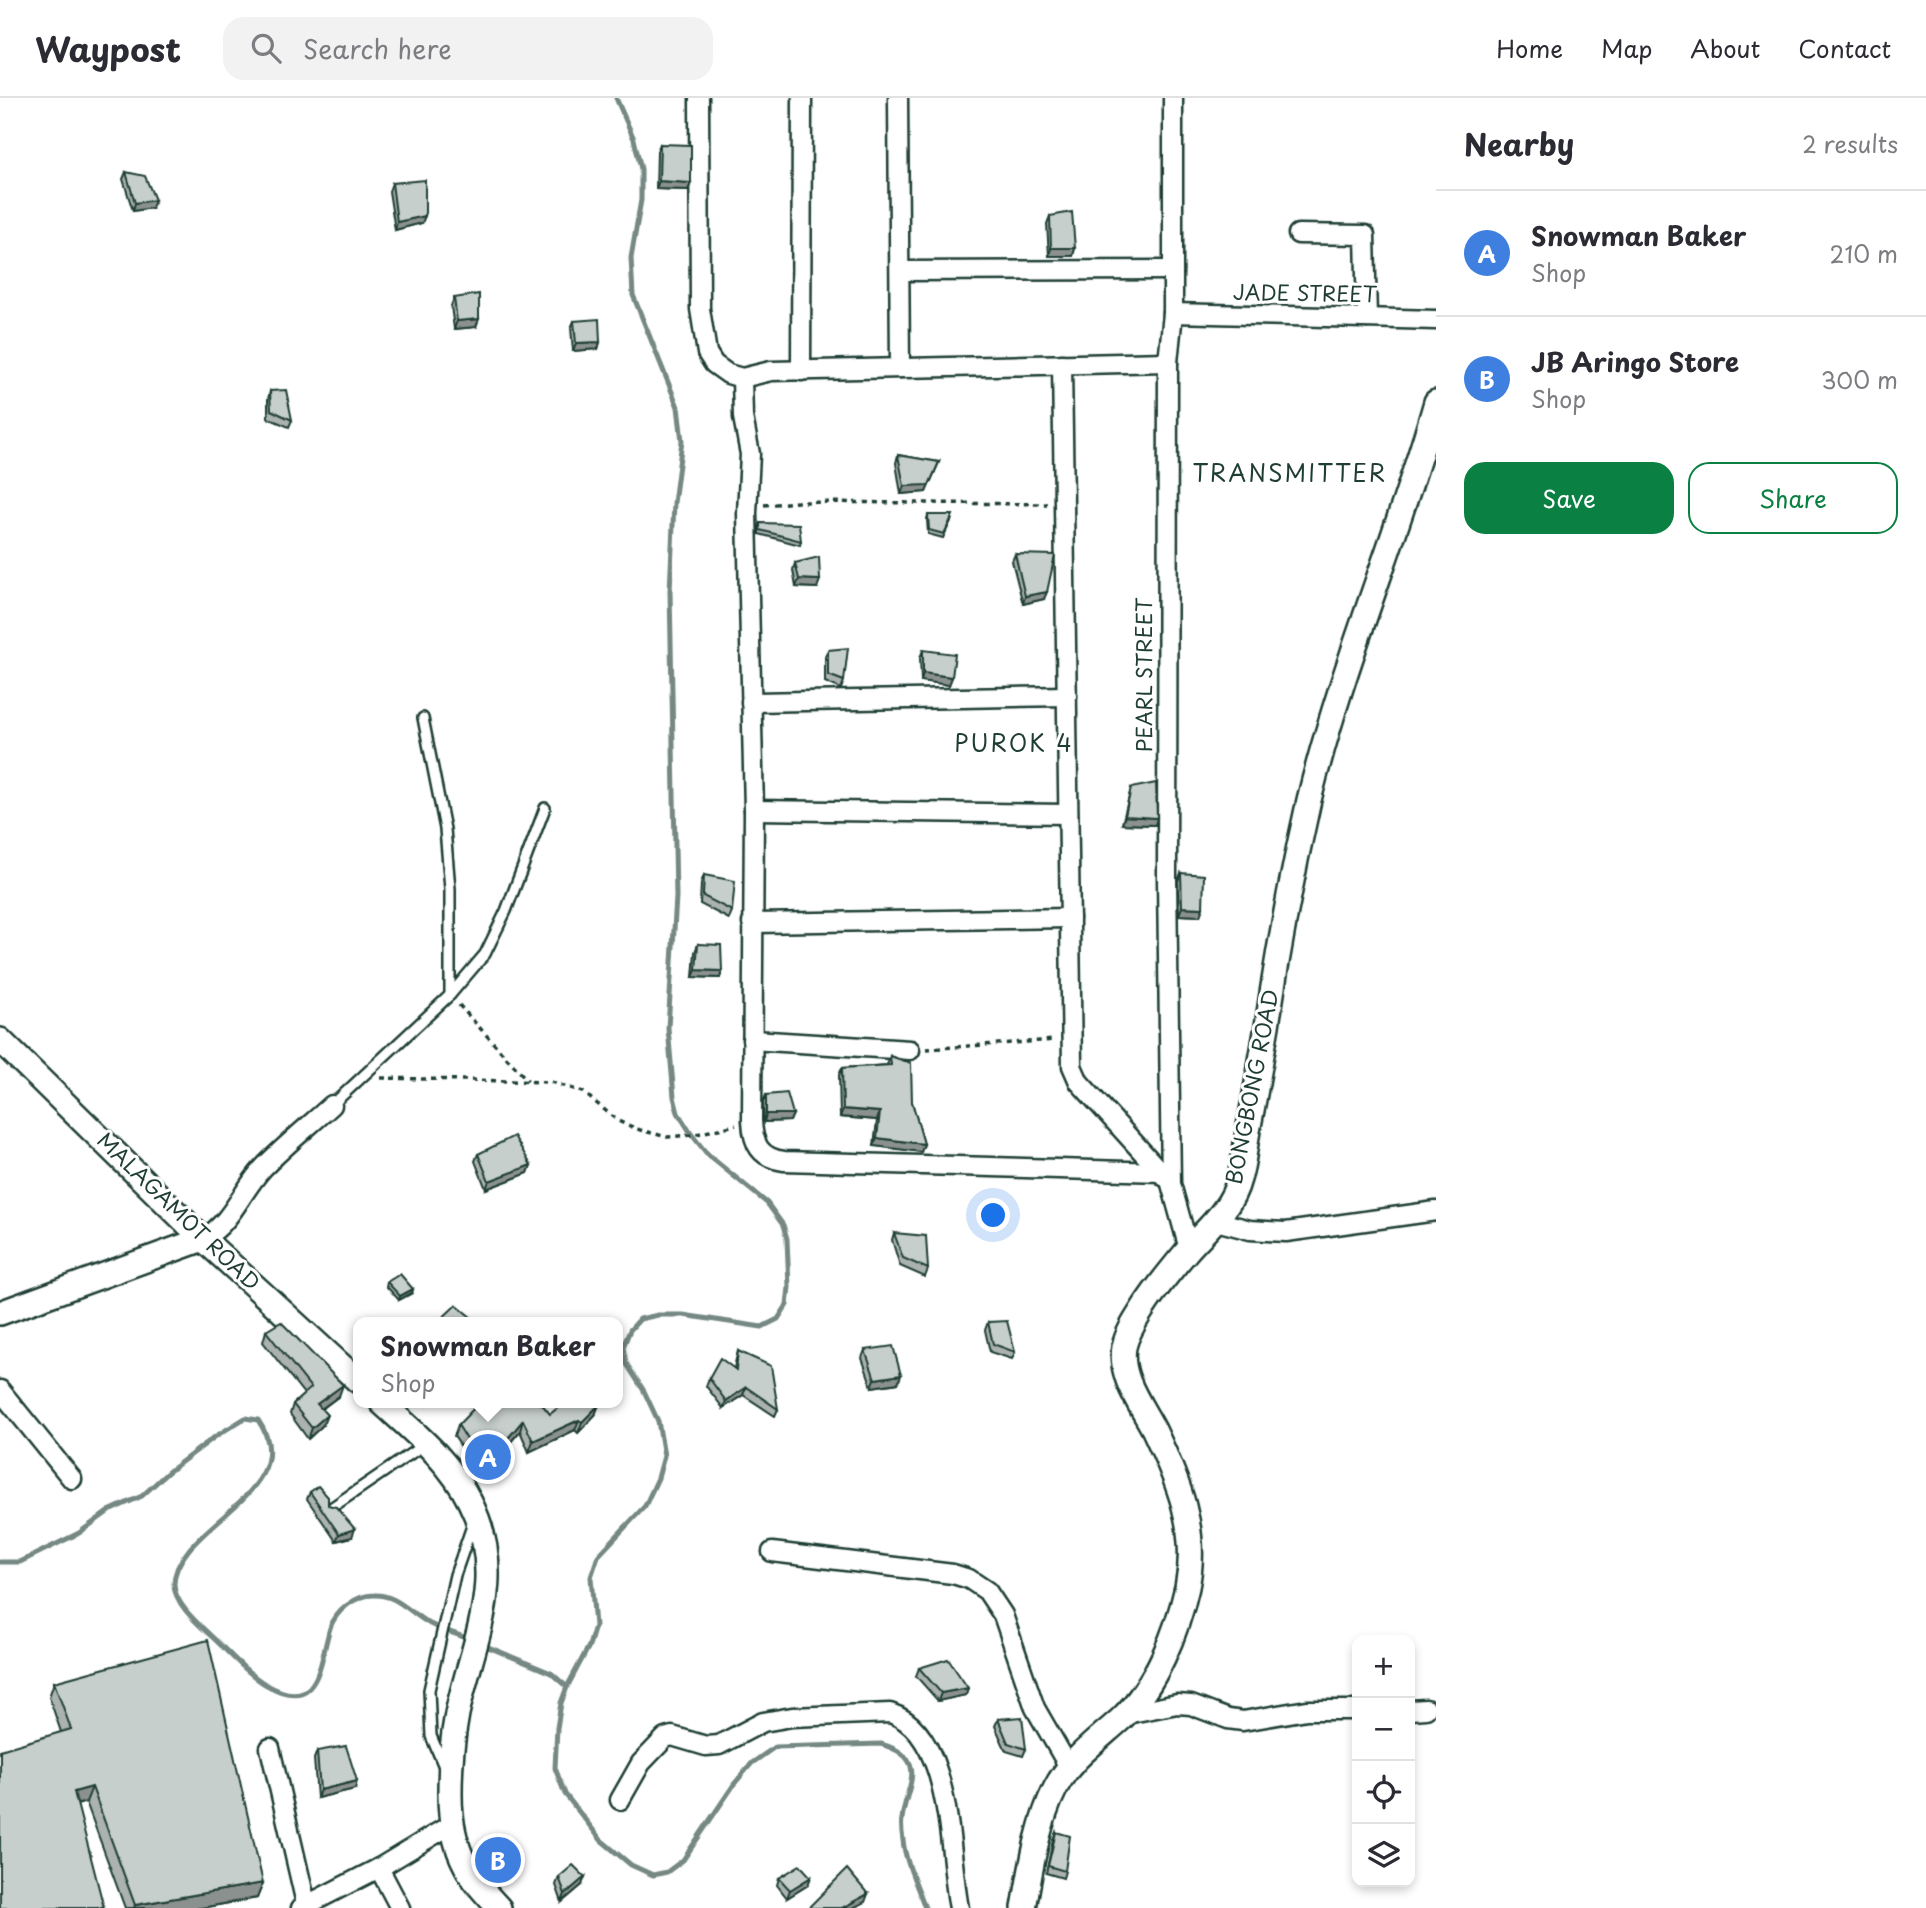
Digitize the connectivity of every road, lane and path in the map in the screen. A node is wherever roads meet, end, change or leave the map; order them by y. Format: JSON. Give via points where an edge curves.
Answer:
{"nodes":[{"id":1,"x":699,"y":98,"type":"edge"},
{"id":2,"x":802,"y":98,"type":"edge"},
{"id":3,"x":898,"y":98,"type":"edge"},
{"id":4,"x":1173,"y":98,"type":"edge"},
{"id":5,"x":1298,"y":234,"type":"dead end"},
{"id":6,"x":1173,"y":270,"type":"junction"},
{"id":7,"x":900,"y":271,"type":"junction"},
{"id":8,"x":1173,"y":313,"type":"junction"},
{"id":9,"x":1367,"y":318,"type":"junction"},
{"id":10,"x":1436,"y":320,"type":"edge"},
{"id":11,"x":1168,"y":362,"type":"junction"},
{"id":12,"x":1062,"y":364,"type":"junction"},
{"id":13,"x":900,"y":368,"type":"junction"},
{"id":14,"x":801,"y":370,"type":"junction"},
{"id":15,"x":742,"y":378,"type":"junction"},
{"id":16,"x":1436,"y":402,"type":"edge"},
{"id":17,"x":1064,"y":504,"type":"junction"},
{"id":18,"x":747,"y":513,"type":"junction"},
{"id":19,"x":1067,"y":696,"type":"junction"},
{"id":20,"x":751,"y":702,"type":"junction"},
{"id":21,"x":424,"y":718,"type":"dead end"},
{"id":22,"x":545,"y":808,"type":"dead end"},
{"id":23,"x":754,"y":810,"type":"junction"},
{"id":24,"x":1069,"y":814,"type":"junction"},
{"id":25,"x":1070,"y":918,"type":"junction"},
{"id":26,"x":752,"y":923,"type":"junction"},
{"id":27,"x":450,"y":995,"type":"junction"},
{"id":28,"x":1072,"y":1039,"type":"junction"},
{"id":29,"x":0,"y":1040,"type":"edge"},
{"id":30,"x":752,"y":1040,"type":"junction"},
{"id":31,"x":910,"y":1049,"type":"joint"},
{"id":32,"x":362,"y":1078,"type":"junction"},
{"id":33,"x":528,"y":1081,"type":"junction"},
{"id":34,"x":332,"y":1105,"type":"joint"},
{"id":35,"x":752,"y":1121,"type":"junction"},
{"id":36,"x":1166,"y":1178,"type":"junction"},
{"id":37,"x":1436,"y":1210,"type":"edge"},
{"id":38,"x":1216,"y":1221,"type":"junction"},
{"id":39,"x":204,"y":1239,"type":"junction"},
{"id":40,"x":1189,"y":1249,"type":"junction"},
{"id":41,"x":0,"y":1313,"type":"edge"},
{"id":42,"x":353,"y":1376,"type":"edge"},
{"id":43,"x":0,"y":1390,"type":"edge"},
{"id":44,"x":388,"y":1408,"type":"edge"},
{"id":45,"x":426,"y":1443,"type":"junction"},
{"id":46,"x":72,"y":1479,"type":"dead end"},
{"id":47,"x":331,"y":1508,"type":"edge"},
{"id":48,"x":477,"y":1515,"type":"junction"},
{"id":49,"x":772,"y":1552,"type":"dead end"},
{"id":50,"x":1352,"y":1710,"type":"edge"},
{"id":51,"x":1126,"y":1714,"type":"junction"},
{"id":52,"x":270,"y":1748,"type":"dead end"},
{"id":53,"x":1069,"y":1767,"type":"junction"},
{"id":54,"x":450,"y":1778,"type":"junction"},
{"id":55,"x":620,"y":1800,"type":"dead end"},
{"id":56,"x":452,"y":1824,"type":"junction"},
{"id":57,"x":379,"y":1868,"type":"junction"},
{"id":58,"x":305,"y":1907,"type":"edge"},
{"id":59,"x":400,"y":1908,"type":"edge"},
{"id":60,"x":499,"y":1908,"type":"edge"},
{"id":61,"x":960,"y":1908,"type":"edge"},
{"id":62,"x":1024,"y":1908,"type":"edge"}],
"edges":[{"from":1,"to":15,"type":"street","via":[[703,337],[714,364]]},
{"from":2,"to":14,"type":"street"},
{"from":3,"to":7,"type":"street"},
{"from":4,"to":6,"type":"street","name":"PEARL STREET"},
{"from":5,"to":9,"type":"street","via":[[1365,235]]},
{"from":6,"to":7,"type":"street"},
{"from":6,"to":8,"type":"street","name":"PEARL STREET"},
{"from":7,"to":13,"type":"street"},
{"from":8,"to":9,"type":"street","name":"JADE STREET"},
{"from":8,"to":11,"type":"street","name":"PEARL STREET"},
{"from":9,"to":10,"type":"street","name":"JADE STREET"},
{"from":11,"to":12,"type":"street"},
{"from":11,"to":36,"type":"street","name":"PEARL STREET"},
{"from":12,"to":13,"type":"street"},
{"from":12,"to":17,"type":"street"},
{"from":13,"to":14,"type":"street"},
{"from":14,"to":15,"type":"street"},
{"from":15,"to":18,"type":"street","via":[[750,454]]},
{"from":16,"to":38,"type":"street","name":"BONGBONG ROAD","via":[[1328,726],[1283,922],[1239,1181]]},
{"from":17,"to":18,"type":"path","via":[[798,502],[762,506]]},
{"from":17,"to":19,"type":"street"},
{"from":18,"to":20,"type":"street"},
{"from":19,"to":20,"type":"street"},
{"from":19,"to":24,"type":"street"},
{"from":20,"to":23,"type":"street"},
{"from":21,"to":27,"type":"lane","via":[[445,829]]},
{"from":22,"to":27,"type":"lane","via":[[496,934]]},
{"from":23,"to":24,"type":"street"},
{"from":23,"to":26,"type":"street"},
{"from":24,"to":25,"type":"street"},
{"from":25,"to":26,"type":"street"},
{"from":25,"to":28,"type":"street"},
{"from":26,"to":30,"type":"street"},
{"from":27,"to":32,"type":"lane"},
{"from":27,"to":33,"type":"path"},
{"from":28,"to":31,"type":"path"},
{"from":28,"to":36,"type":"street","via":[[1072,1066],[1079,1082]]},
{"from":29,"to":39,"type":"street","name":"MALAGAMOT ROAD"},
{"from":30,"to":31,"type":"street"},
{"from":30,"to":35,"type":"street"},
{"from":32,"to":33,"type":"path"},
{"from":32,"to":34,"type":"lane"},
{"from":33,"to":35,"type":"path","via":[[576,1089],[618,1121],[667,1137]]},
{"from":34,"to":39,"type":"street","via":[[263,1168],[228,1220]]},
{"from":35,"to":36,"type":"street","via":[[758,1150],[784,1161]]},
{"from":36,"to":40,"type":"street","name":"PEARL STREET"},
{"from":37,"to":38,"type":"street","via":[[1286,1232],[1250,1230]]},
{"from":38,"to":40,"type":"street","name":"BONGBONG ROAD"},
{"from":39,"to":41,"type":"street"},
{"from":39,"to":42,"type":"street","name":"MALAGAMOT ROAD"},
{"from":40,"to":51,"type":"street","name":"BONGBONG ROAD","via":[[1149,1298],[1124,1348],[1132,1391],[1181,1496],[1191,1555],[1169,1643]]},
{"from":43,"to":46,"type":"street"},
{"from":44,"to":45,"type":"street"},
{"from":45,"to":47,"type":"lane"},
{"from":45,"to":48,"type":"street","via":[[456,1478]]},
{"from":48,"to":54,"type":"street","via":[[488,1587],[451,1748]]},
{"from":48,"to":54,"type":"lane","via":[[461,1556],[432,1669],[431,1737]]},
{"from":49,"to":53,"type":"street","via":[[953,1574],[987,1591],[1003,1615],[1035,1708]]},
{"from":50,"to":51,"type":"street","via":[[1307,1710],[1243,1721],[1177,1704]]},
{"from":51,"to":53,"type":"street","name":"BONGBONG ROAD"},
{"from":52,"to":58,"type":"street"},
{"from":53,"to":62,"type":"street","name":"BONGBONG ROAD","via":[[1055,1788],[1044,1819]]},
{"from":54,"to":56,"type":"street"},
{"from":55,"to":61,"type":"street","via":[[642,1763],[665,1738],[719,1745],[763,1722],[890,1713],[915,1728],[930,1751],[939,1778]]},
{"from":56,"to":57,"type":"street"},
{"from":56,"to":60,"type":"street","via":[[465,1866]]},
{"from":57,"to":58,"type":"street"},
{"from":57,"to":59,"type":"street"}]}
